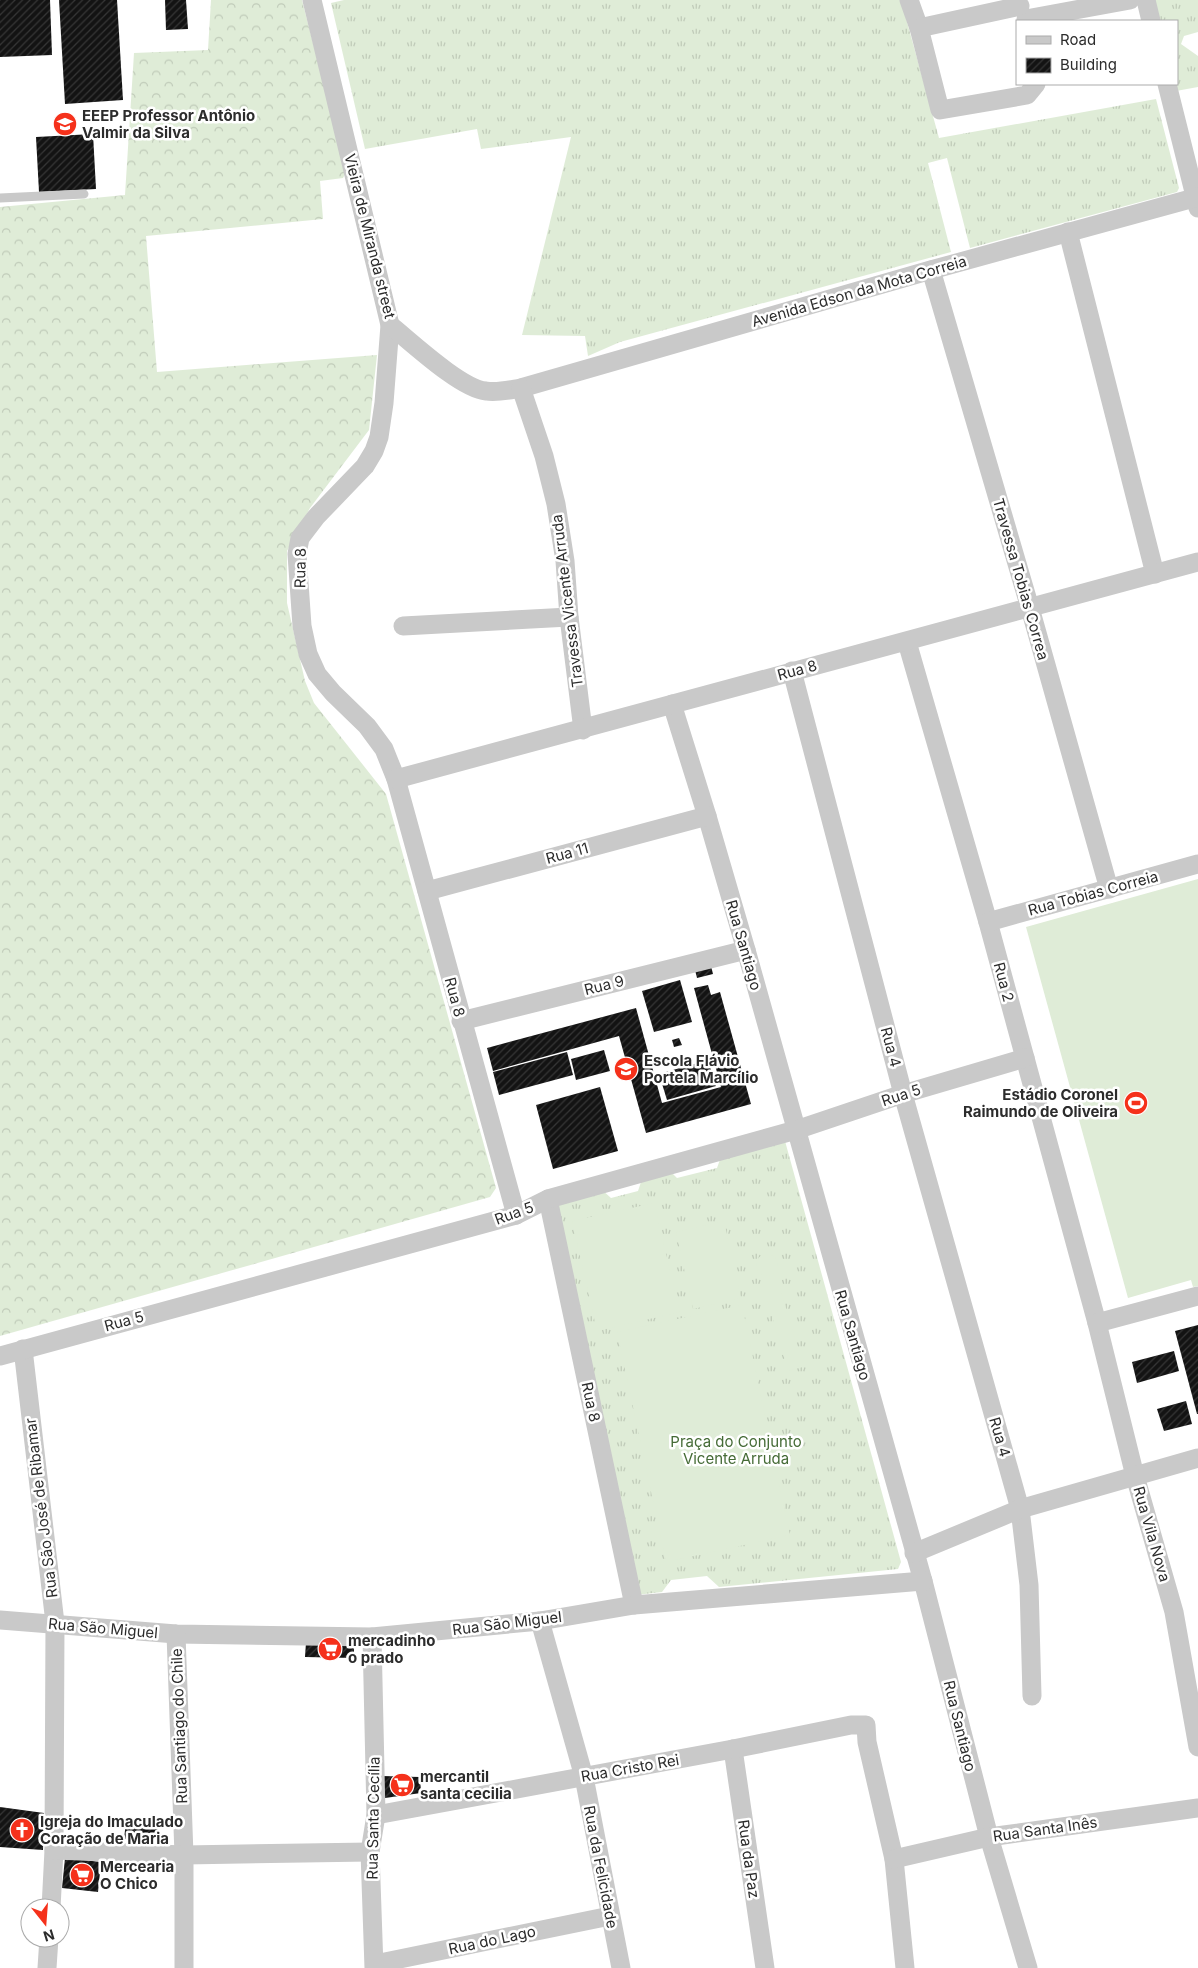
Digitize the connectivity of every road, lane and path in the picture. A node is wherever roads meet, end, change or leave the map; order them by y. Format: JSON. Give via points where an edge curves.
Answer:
{"nodes":[{"id":1,"x":312,"y":0,"type":"edge"},
{"id":2,"x":909,"y":0,"type":"edge"},
{"id":3,"x":1130,"y":0,"type":"edge"},
{"id":4,"x":1146,"y":0,"type":"edge"},
{"id":5,"x":1023,"y":12,"type":"edge"},
{"id":6,"x":1151,"y":20,"type":"edge"},
{"id":7,"x":919,"y":28,"type":"junction"},
{"id":8,"x":1035,"y":85,"type":"edge"},
{"id":9,"x":1167,"y":85,"type":"edge"},
{"id":10,"x":84,"y":194,"type":"dead end"},
{"id":11,"x":0,"y":198,"type":"edge"},
{"id":12,"x":1197,"y":201,"type":"edge"},
{"id":13,"x":1068,"y":232,"type":"junction"},
{"id":14,"x":931,"y":270,"type":"junction"},
{"id":15,"x":390,"y":325,"type":"junction"},
{"id":16,"x":521,"y":388,"type":"junction"},
{"id":17,"x":1198,"y":562,"type":"edge"},
{"id":18,"x":1155,"y":574,"type":"junction"},
{"id":19,"x":1030,"y":608,"type":"junction"},
{"id":20,"x":569,"y":618,"type":"junction"},
{"id":21,"x":403,"y":626,"type":"dead end"},
{"id":22,"x":907,"y":642,"type":"junction"},
{"id":23,"x":792,"y":671,"type":"junction"},
{"id":24,"x":672,"y":704,"type":"junction"},
{"id":25,"x":583,"y":730,"type":"junction"},
{"id":26,"x":396,"y":779,"type":"junction"},
{"id":27,"x":707,"y":816,"type":"junction"},
{"id":28,"x":1198,"y":864,"type":"edge"},
{"id":29,"x":1109,"y":889,"type":"junction"},
{"id":30,"x":426,"y":891,"type":"junction"},
{"id":31,"x":988,"y":922,"type":"junction"},
{"id":32,"x":746,"y":950,"type":"junction"},
{"id":33,"x":461,"y":1021,"type":"junction"},
{"id":34,"x":1025,"y":1058,"type":"junction"},
{"id":35,"x":903,"y":1094,"type":"junction"},
{"id":36,"x":796,"y":1130,"type":"junction"},
{"id":37,"x":548,"y":1199,"type":"junction"},
{"id":38,"x":516,"y":1215,"type":"junction"},
{"id":39,"x":1198,"y":1296,"type":"edge"},
{"id":40,"x":1097,"y":1323,"type":"junction"},
{"id":41,"x":23,"y":1349,"type":"junction"},
{"id":42,"x":0,"y":1356,"type":"edge"},
{"id":43,"x":1198,"y":1458,"type":"edge"},
{"id":44,"x":1135,"y":1476,"type":"junction"},
{"id":45,"x":1020,"y":1508,"type":"junction"},
{"id":46,"x":914,"y":1553,"type":"junction"},
{"id":47,"x":924,"y":1581,"type":"junction"},
{"id":48,"x":634,"y":1605,"type":"junction"},
{"id":49,"x":0,"y":1620,"type":"edge"},
{"id":50,"x":540,"y":1621,"type":"junction"},
{"id":51,"x":55,"y":1623,"type":"junction"},
{"id":52,"x":176,"y":1634,"type":"junction"},
{"id":53,"x":372,"y":1637,"type":"junction"},
{"id":54,"x":1032,"y":1696,"type":"dead end"},
{"id":55,"x":1198,"y":1747,"type":"edge"},
{"id":56,"x":733,"y":1749,"type":"junction"},
{"id":57,"x":584,"y":1777,"type":"junction"},
{"id":58,"x":1198,"y":1808,"type":"edge"},
{"id":59,"x":376,"y":1815,"type":"junction"},
{"id":60,"x":988,"y":1837,"type":"junction"},
{"id":61,"x":54,"y":1850,"type":"junction"},
{"id":62,"x":370,"y":1852,"type":"junction"},
{"id":63,"x":184,"y":1855,"type":"junction"},
{"id":64,"x":894,"y":1859,"type":"junction"},
{"id":65,"x":52,"y":1898,"type":"edge"},
{"id":66,"x":610,"y":1916,"type":"junction"},
{"id":67,"x":48,"y":1948,"type":"edge"},
{"id":68,"x":375,"y":1966,"type":"edge"},
{"id":69,"x":47,"y":1968,"type":"edge"},
{"id":70,"x":184,"y":1968,"type":"edge"},
{"id":71,"x":622,"y":1968,"type":"edge"},
{"id":72,"x":765,"y":1968,"type":"edge"},
{"id":73,"x":905,"y":1968,"type":"edge"},
{"id":74,"x":1028,"y":1968,"type":"edge"}],
"edges":[{"from":1,"to":15,"type":"street","name":"Vieira de Miranda street"},
{"from":2,"to":7,"type":"street"},
{"from":3,"to":5,"type":"street"},
{"from":4,"to":6,"type":"street"},
{"from":5,"to":7,"type":"street"},
{"from":7,"to":8,"type":"street","via":[[940,110],[1027,95]]},
{"from":9,"to":12,"type":"street"},
{"from":10,"to":11,"type":"lane"},
{"from":12,"to":13,"type":"street","name":"Avenida Edson da Mota Correia"},
{"from":13,"to":14,"type":"street","name":"Avenida Edson da Mota Correia"},
{"from":13,"to":18,"type":"street"},
{"from":14,"to":16,"type":"street","name":"Avenida Edson da Mota Correia"},
{"from":14,"to":19,"type":"street","name":"Travessa Tobias Correa"},
{"from":15,"to":16,"type":"street","name":"Vieira de Miranda street","via":[[440,366],[471,386],[485,391]]},
{"from":15,"to":26,"type":"street","name":"Rua 8","via":[[384,403],[374,451],[360,473],[307,526],[300,538],[297,554],[302,626],[308,654],[317,674],[367,726],[384,750]]},
{"from":16,"to":20,"type":"street","name":"Travessa Vicente Arruda","via":[[556,504]]},
{"from":17,"to":18,"type":"street","name":"Rua 8"},
{"from":18,"to":19,"type":"street","name":"Rua 8"},
{"from":19,"to":22,"type":"street","name":"Rua 8"},
{"from":19,"to":29,"type":"street","name":"Travessa Tobias Correa"},
{"from":20,"to":21,"type":"street"},
{"from":20,"to":25,"type":"street","name":"Travessa Vicente Arruda"},
{"from":22,"to":23,"type":"street","name":"Rua 8"},
{"from":22,"to":31,"type":"street","name":"Rua 2"},
{"from":23,"to":24,"type":"street","name":"Rua 8"},
{"from":23,"to":35,"type":"street","name":"Rua 4"},
{"from":24,"to":25,"type":"street","name":"Rua 8"},
{"from":24,"to":27,"type":"street","name":"Rua Santiago"},
{"from":25,"to":26,"type":"street","name":"Rua 8"},
{"from":26,"to":30,"type":"street","name":"Rua 8"},
{"from":27,"to":30,"type":"street","name":"Rua 11"},
{"from":27,"to":32,"type":"street","name":"Rua Santiago"},
{"from":28,"to":29,"type":"street","name":"Rua Tobias Correia"},
{"from":29,"to":31,"type":"street","name":"Rua Tobias Correia"},
{"from":30,"to":33,"type":"street","name":"Rua 8"},
{"from":31,"to":34,"type":"street","name":"Rua 2"},
{"from":32,"to":33,"type":"street","name":"Rua 9"},
{"from":32,"to":36,"type":"street","name":"Rua Santiago"},
{"from":33,"to":38,"type":"street","name":"Rua 8"},
{"from":34,"to":35,"type":"street","name":"Rua 5"},
{"from":34,"to":40,"type":"street","name":"Rua 2"},
{"from":35,"to":36,"type":"street","name":"Rua 5"},
{"from":35,"to":45,"type":"street","name":"Rua 4"},
{"from":36,"to":37,"type":"street","name":"Rua 5"},
{"from":36,"to":46,"type":"street","name":"Rua Santiago"},
{"from":37,"to":38,"type":"street","name":"Rua 5"},
{"from":37,"to":48,"type":"street","name":"Rua 8"},
{"from":38,"to":41,"type":"street","name":"Rua 5"},
{"from":39,"to":40,"type":"street"},
{"from":40,"to":44,"type":"street","name":"Rua Vila Nova"},
{"from":41,"to":42,"type":"street","name":"Rua 5"},
{"from":41,"to":51,"type":"street","name":"Rua São José de Ribamar"},
{"from":43,"to":44,"type":"street"},
{"from":44,"to":45,"type":"street"},
{"from":44,"to":55,"type":"street","name":"Rua Vila Nova","via":[[1174,1612]]},
{"from":45,"to":46,"type":"street"},
{"from":45,"to":54,"type":"street","name":"Rua 4","via":[[1029,1585]]},
{"from":46,"to":47,"type":"street","name":"Rua Santiago"},
{"from":47,"to":48,"type":"street","name":"Rua São Miguel"},
{"from":47,"to":60,"type":"street","name":"Rua Santiago"},
{"from":48,"to":50,"type":"street","name":"Rua São Miguel"},
{"from":49,"to":51,"type":"street","name":"Rua São Miguel"},
{"from":50,"to":53,"type":"street","name":"Rua São Miguel"},
{"from":50,"to":57,"type":"street","name":"Rua da Felicidade"},
{"from":51,"to":52,"type":"street","name":"Rua São Miguel"},
{"from":51,"to":61,"type":"street","name":"Rua São José de Ribamar"},
{"from":52,"to":53,"type":"street","name":"Rua São Miguel"},
{"from":52,"to":63,"type":"street","name":"Rua Santiago do Chile"},
{"from":53,"to":59,"type":"street","name":"Rua Santa Cecília"},
{"from":56,"to":57,"type":"street","name":"Rua Cristo Rei"},
{"from":56,"to":64,"type":"street","name":"Rua Cristo Rei","via":[[851,1724],[866,1725]]},
{"from":56,"to":72,"type":"street","name":"Rua da Paz"},
{"from":57,"to":59,"type":"street","name":"Rua Cristo Rei"},
{"from":57,"to":66,"type":"street","name":"Rua da Felicidade"},
{"from":58,"to":60,"type":"street","name":"Rua Santa Inês"},
{"from":59,"to":62,"type":"street","name":"Rua Santa Cecília"},
{"from":60,"to":64,"type":"street","name":"Rua Santa Inês"},
{"from":60,"to":74,"type":"street","name":"Rua Santiago"},
{"from":61,"to":63,"type":"street"},
{"from":61,"to":65,"type":"street","name":"Rua São José de Ribamar"},
{"from":62,"to":63,"type":"street"},
{"from":62,"to":68,"type":"street","name":"Rua Santa Cecília"},
{"from":63,"to":70,"type":"street","name":"Rua Santiago do Chile"},
{"from":64,"to":73,"type":"street"},
{"from":66,"to":68,"type":"street","name":"Rua do Lago"},
{"from":66,"to":71,"type":"street","name":"Rua da Felicidade"},
{"from":67,"to":69,"type":"street"}]}
